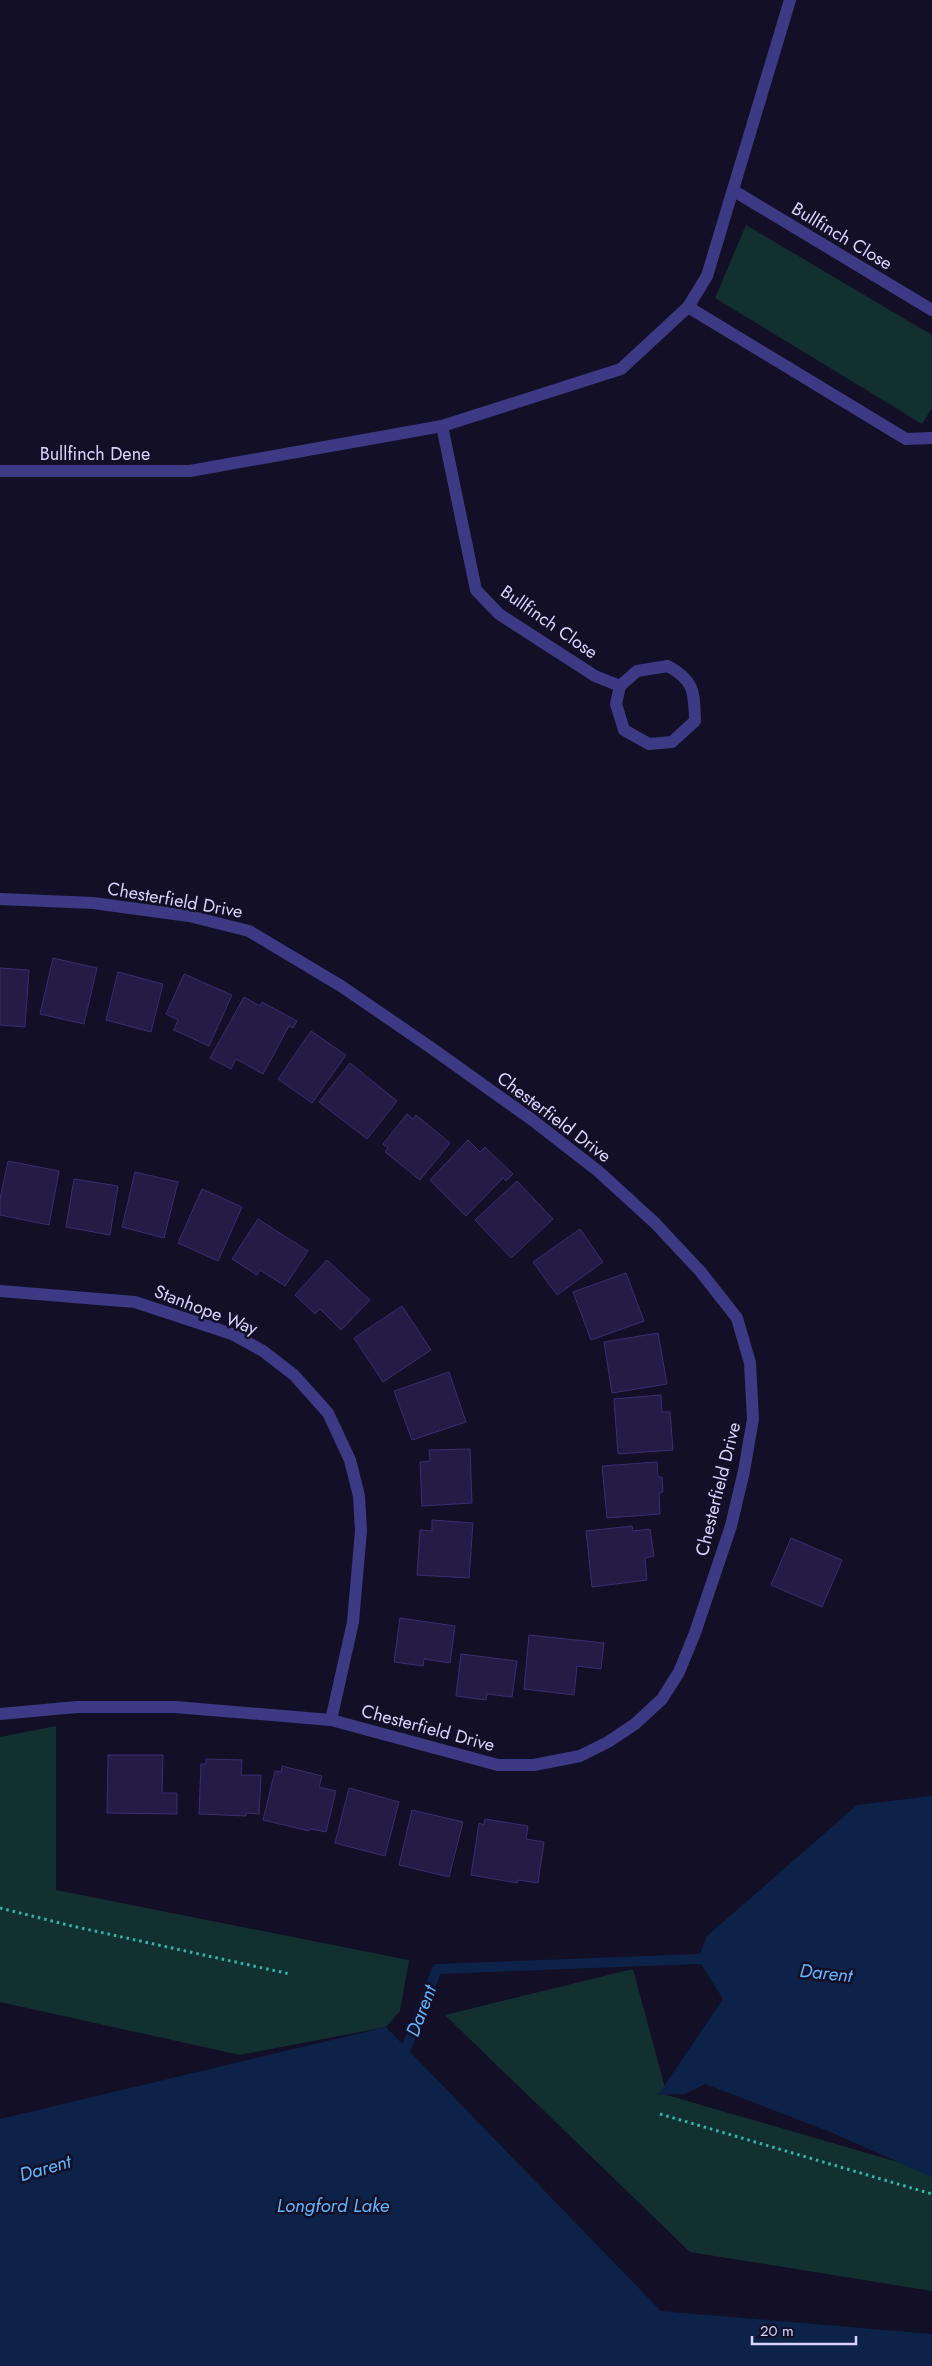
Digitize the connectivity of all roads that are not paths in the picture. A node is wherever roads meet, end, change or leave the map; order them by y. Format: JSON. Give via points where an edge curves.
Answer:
{"nodes":[{"id":1,"x":790,"y":0,"type":"edge"},
{"id":2,"x":734,"y":191,"type":"junction"},
{"id":3,"x":688,"y":307,"type":"junction"},
{"id":4,"x":932,"y":310,"type":"edge"},
{"id":5,"x":442,"y":426,"type":"junction"},
{"id":6,"x":932,"y":438,"type":"edge"},
{"id":7,"x":0,"y":471,"type":"edge"},
{"id":8,"x":620,"y":686,"type":"junction"},
{"id":9,"x":0,"y":899,"type":"edge"},
{"id":10,"x":0,"y":1291,"type":"edge"},
{"id":11,"x":0,"y":1714,"type":"edge"},
{"id":12,"x":331,"y":1720,"type":"junction"}],
"edges":[{"from":1,"to":2,"type":"street"},
{"from":2,"to":3,"type":"street","via":[[707,276]]},
{"from":2,"to":4,"type":"street","name":"Bullfinch Close"},
{"from":3,"to":5,"type":"street","via":[[621,369]]},
{"from":3,"to":6,"type":"street","via":[[906,439]]},
{"from":5,"to":7,"type":"street","name":"Bullfinch Dene","via":[[190,471]]},
{"from":5,"to":8,"type":"street","name":"Bullfinch Close","via":[[476,590],[499,614],[595,676]]},
{"from":8,"to":8,"type":"street","via":[[637,671],[668,666],[684,675],[694,692],[695,721],[672,742],[649,744],[624,730],[616,704]]},
{"from":9,"to":12,"type":"street","name":"Chesterfield Drive","via":[[93,903],[189,916],[249,931],[341,986],[531,1119],[655,1223],[737,1318],[750,1362],[753,1419],[744,1472],[731,1526],[695,1633],[679,1672],[662,1699],[635,1724],[601,1746],[580,1756],[534,1765],[498,1765]]},
{"from":10,"to":12,"type":"street","name":"Stanhope Way","via":[[135,1302],[232,1334],[263,1351],[294,1375],[328,1413],[350,1460],[359,1496],[362,1531],[354,1622]]},
{"from":11,"to":12,"type":"street","name":"Chesterfield Drive","via":[[77,1706],[175,1707]]}]}
